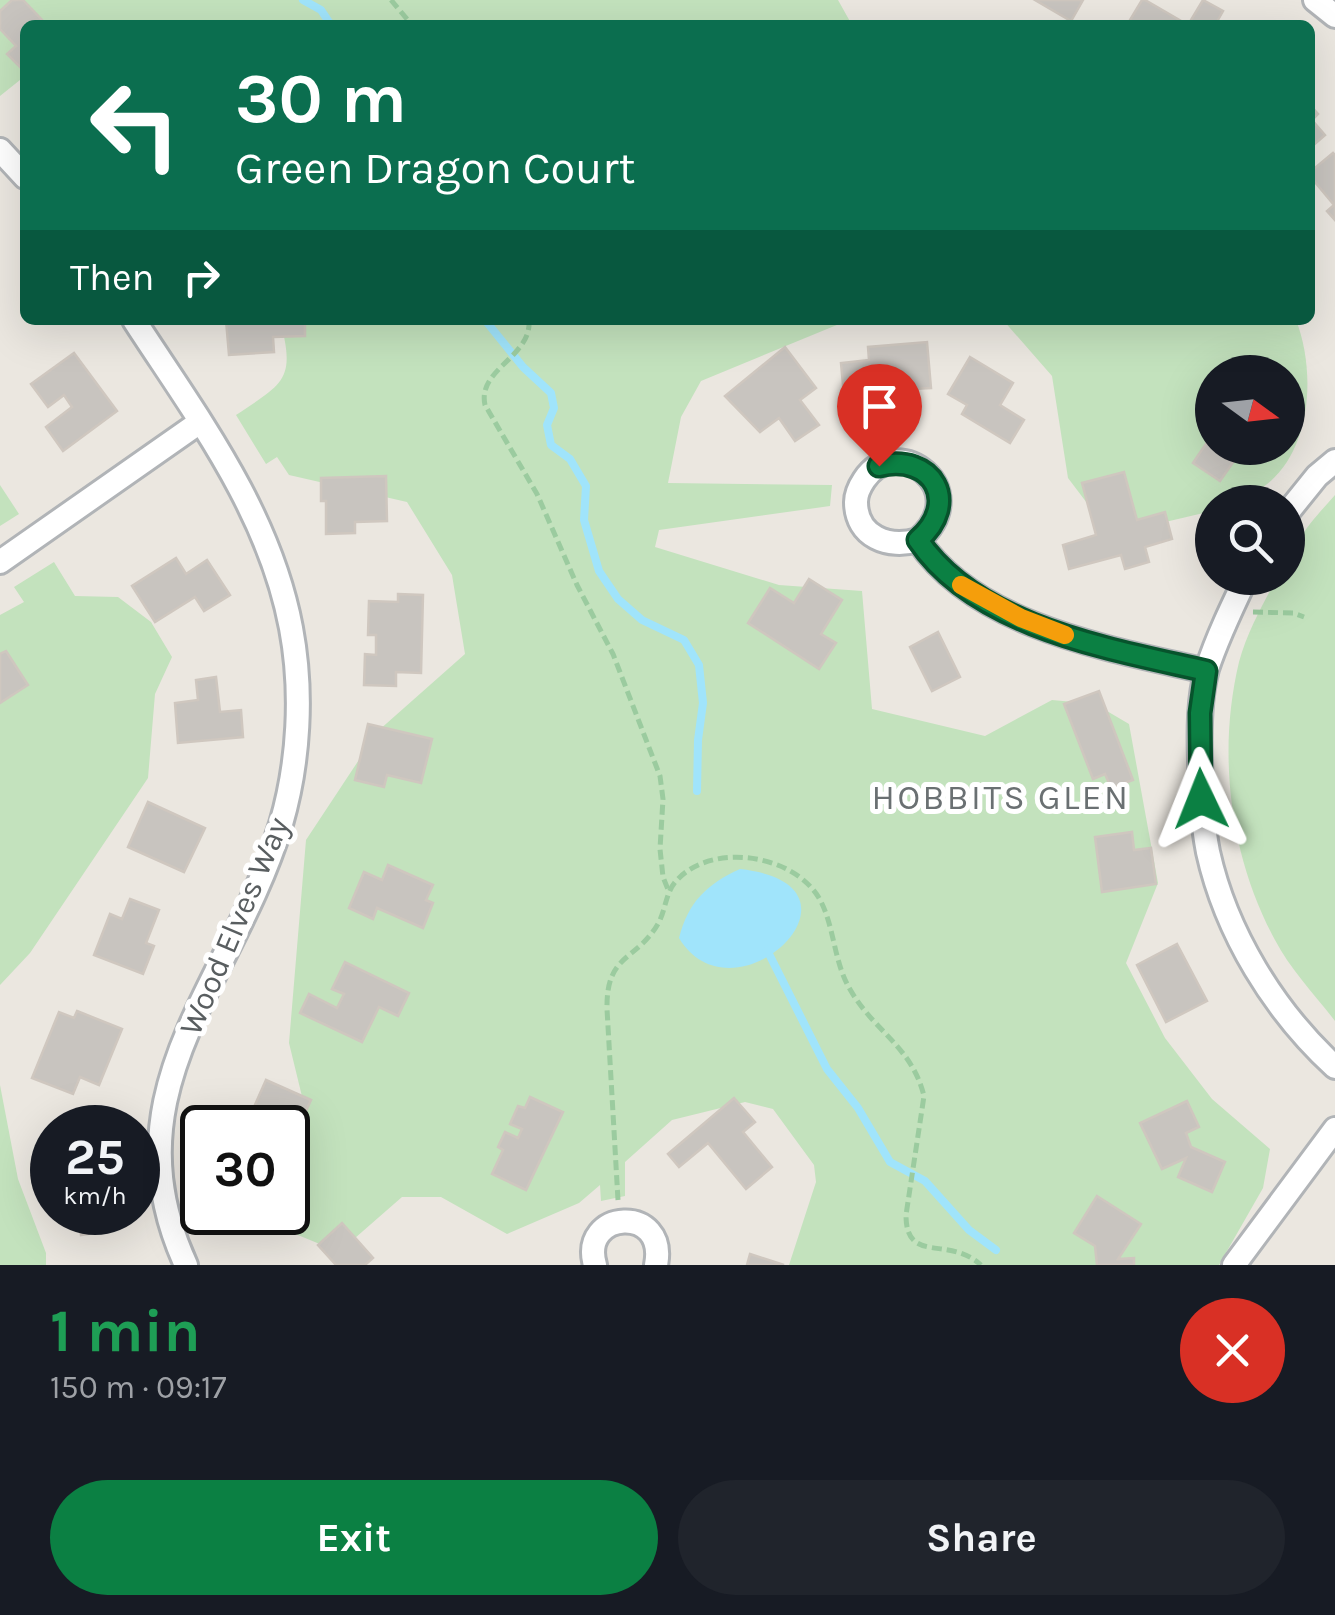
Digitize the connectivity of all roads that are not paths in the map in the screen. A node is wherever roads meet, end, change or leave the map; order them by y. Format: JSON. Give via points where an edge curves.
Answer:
{"nodes":[{"id":1,"x":1315,"y":0,"type":"edge"},
{"id":2,"x":1335,"y":16,"type":"edge"},
{"id":3,"x":0,"y":150,"type":"edge"},
{"id":4,"x":20,"y":172,"type":"edge"},
{"id":5,"x":137,"y":325,"type":"edge"},
{"id":6,"x":200,"y":422,"type":"junction"},
{"id":7,"x":1335,"y":461,"type":"edge"},
{"id":8,"x":1305,"y":491,"type":"edge"},
{"id":9,"x":918,"y":540,"type":"dead end"},
{"id":10,"x":0,"y":562,"type":"edge"},
{"id":11,"x":1238,"y":595,"type":"edge"},
{"id":12,"x":1206,"y":671,"type":"junction"},
{"id":13,"x":1335,"y":1067,"type":"edge"},
{"id":14,"x":1335,"y":1129,"type":"edge"},
{"id":15,"x":186,"y":1265,"type":"edge"},
{"id":16,"x":595,"y":1265,"type":"edge"},
{"id":17,"x":656,"y":1265,"type":"edge"},
{"id":18,"x":1234,"y":1265,"type":"edge"}],
"edges":[{"from":1,"to":2,"type":"street"},
{"from":3,"to":4,"type":"street"},
{"from":5,"to":6,"type":"street","name":"Wood Elves Way"},
{"from":6,"to":10,"type":"street"},
{"from":6,"to":15,"type":"street","name":"Wood Elves Way","via":[[232,470],[277,572],[292,629],[298,733],[280,826],[170,1074],[160,1118],[163,1200]]},
{"from":7,"to":8,"type":"street"},
{"from":9,"to":12,"type":"street","via":[[950,578],[1021,618]]},
{"from":11,"to":12,"type":"street"},
{"from":12,"to":13,"type":"street","via":[[1200,750],[1208,853],[1240,940],[1264,982]]},
{"from":14,"to":18,"type":"street"},
{"from":16,"to":17,"type":"street","via":[[598,1235],[619,1221],[649,1230]]}]}
